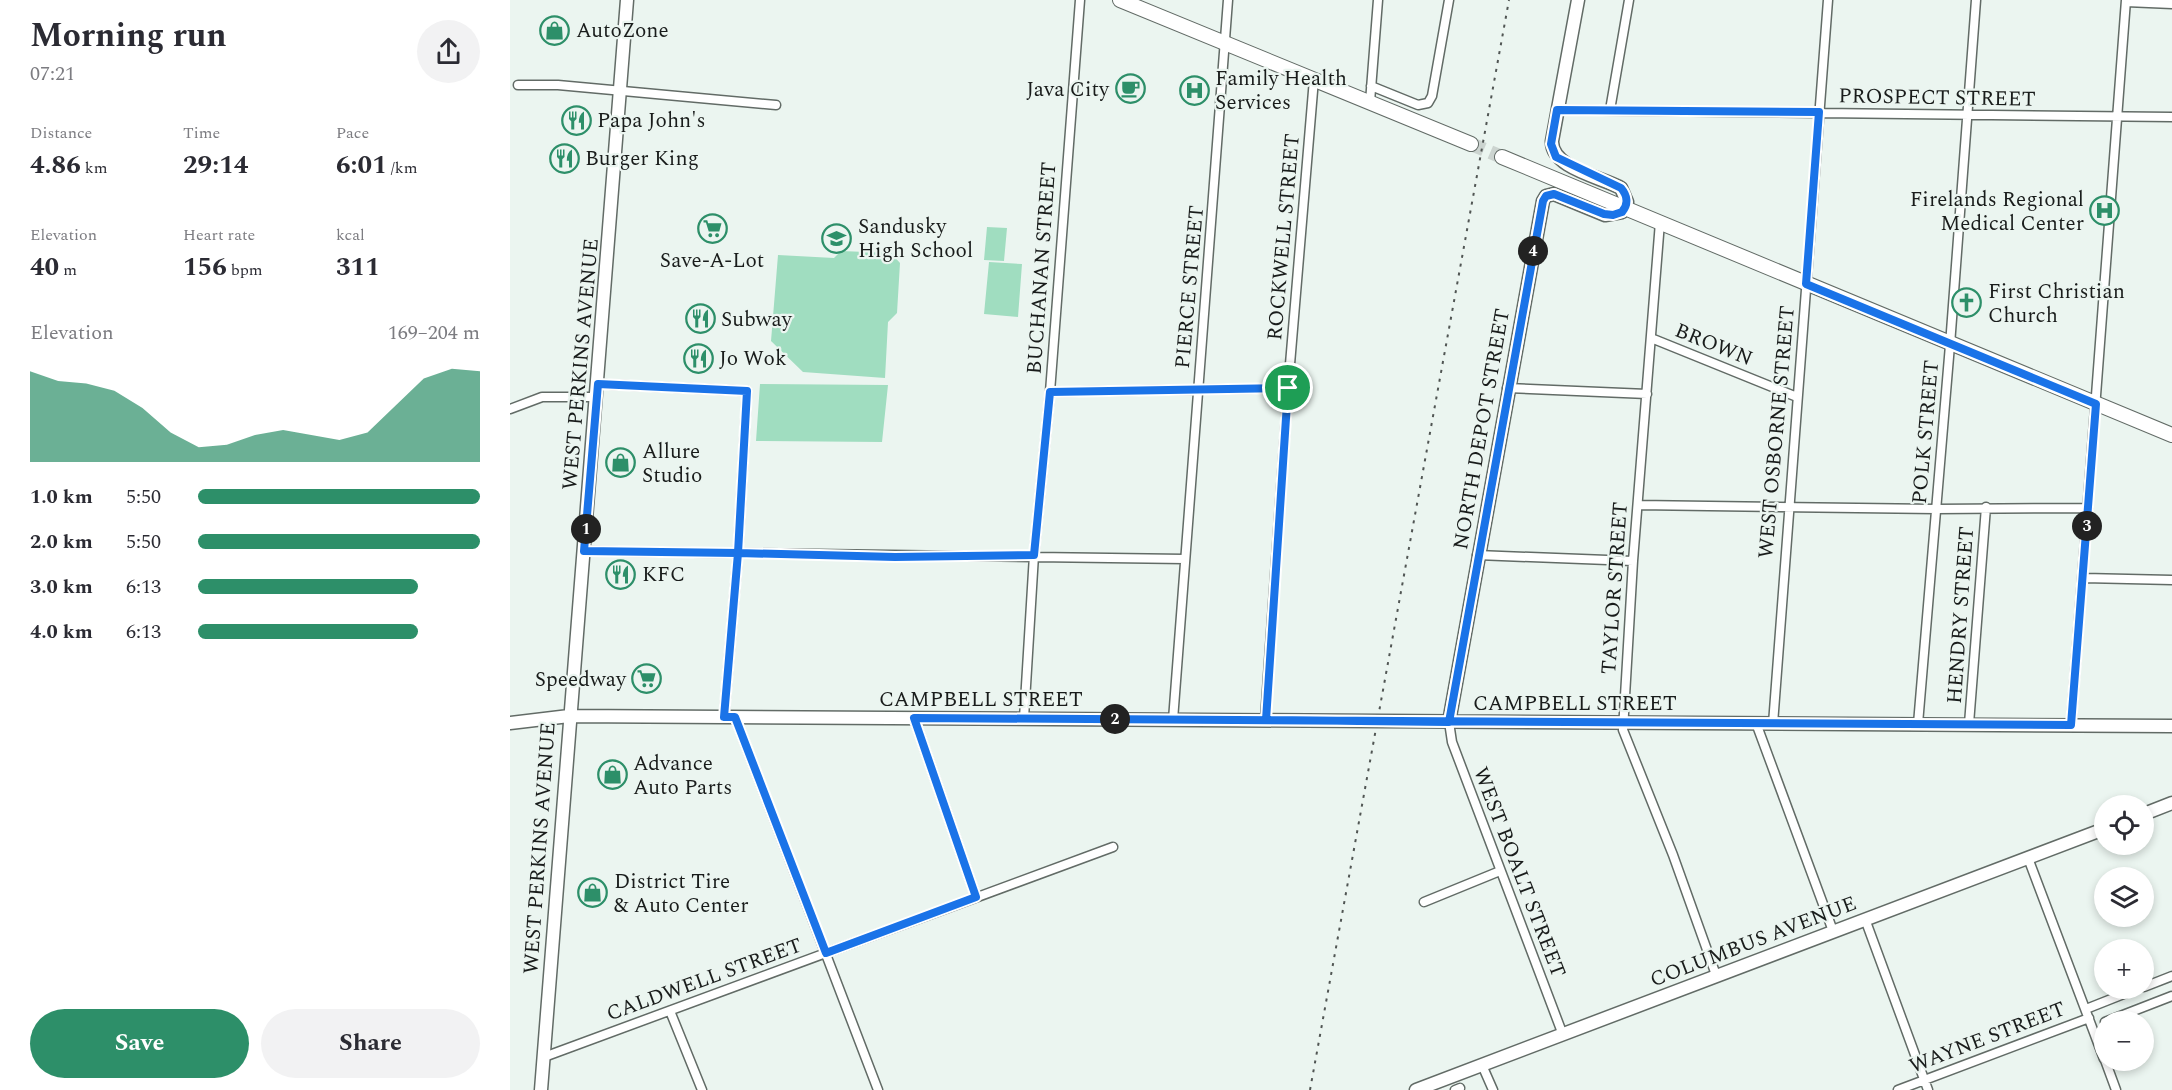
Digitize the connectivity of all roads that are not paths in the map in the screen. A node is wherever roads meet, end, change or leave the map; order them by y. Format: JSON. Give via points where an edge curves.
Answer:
{"nodes":[{"id":1,"x":627,"y":0,"type":"edge"},
{"id":2,"x":1080,"y":0,"type":"edge"},
{"id":3,"x":1120,"y":0,"type":"edge"},
{"id":4,"x":1228,"y":0,"type":"edge"},
{"id":5,"x":1378,"y":0,"type":"edge"},
{"id":6,"x":1449,"y":0,"type":"edge"},
{"id":7,"x":1578,"y":0,"type":"edge"},
{"id":8,"x":1629,"y":0,"type":"edge"},
{"id":9,"x":1828,"y":0,"type":"edge"},
{"id":10,"x":1976,"y":0,"type":"edge"},
{"id":11,"x":2126,"y":1,"type":"edge"},
{"id":12,"x":2172,"y":4,"type":"edge"},
{"id":13,"x":1225,"y":42,"type":"junction"},
{"id":14,"x":1314,"y":79,"type":"junction"},
{"id":15,"x":518,"y":85,"type":"dead end"},
{"id":16,"x":1371,"y":86,"type":"junction"},
{"id":17,"x":620,"y":90,"type":"junction"},
{"id":18,"x":1370,"y":102,"type":"junction"},
{"id":19,"x":776,"y":105,"type":"dead end"},
{"id":20,"x":1557,"y":110,"type":"junction"},
{"id":21,"x":1610,"y":110,"type":"junction"},
{"id":22,"x":1819,"y":112,"type":"junction"},
{"id":23,"x":1968,"y":116,"type":"junction"},
{"id":24,"x":2117,"y":117,"type":"junction"},
{"id":25,"x":2172,"y":117,"type":"edge"},
{"id":26,"x":1471,"y":144,"type":"tunnel mouth"},
{"id":27,"x":1502,"y":157,"type":"tunnel mouth"},
{"id":28,"x":1626,"y":207,"type":"junction"},
{"id":29,"x":1660,"y":222,"type":"junction"},
{"id":30,"x":1806,"y":284,"type":"junction"},
{"id":31,"x":1651,"y":338,"type":"junction"},
{"id":32,"x":1950,"y":345,"type":"junction"},
{"id":33,"x":598,"y":384,"type":"junction"},
{"id":34,"x":1198,"y":388,"type":"junction"},
{"id":35,"x":1288,"y":388,"type":"junction"},
{"id":36,"x":1507,"y":388,"type":"junction"},
{"id":37,"x":1050,"y":392,"type":"junction"},
{"id":38,"x":1647,"y":394,"type":"junction"},
{"id":39,"x":597,"y":397,"type":"junction"},
{"id":40,"x":1797,"y":397,"type":"junction"},
{"id":41,"x":2096,"y":404,"type":"junction"},
{"id":42,"x":510,"y":409,"type":"edge"},
{"id":43,"x":2172,"y":435,"type":"edge"},
{"id":44,"x":1638,"y":505,"type":"junction"},
{"id":45,"x":1787,"y":507,"type":"junction"},
{"id":46,"x":1986,"y":507,"type":"junction"},
{"id":47,"x":2088,"y":508,"type":"junction"},
{"id":48,"x":1936,"y":509,"type":"junction"},
{"id":49,"x":584,"y":551,"type":"junction"},
{"id":50,"x":738,"y":553,"type":"junction"},
{"id":51,"x":1034,"y":555,"type":"junction"},
{"id":52,"x":1477,"y":555,"type":"junction"},
{"id":53,"x":1185,"y":559,"type":"junction"},
{"id":54,"x":1633,"y":561,"type":"junction"},
{"id":55,"x":2084,"y":578,"type":"junction"},
{"id":56,"x":2172,"y":580,"type":"edge"},
{"id":57,"x":569,"y":716,"type":"junction"},
{"id":58,"x":729,"y":717,"type":"junction"},
{"id":59,"x":914,"y":718,"type":"junction"},
{"id":60,"x":1024,"y":718,"type":"junction"},
{"id":61,"x":1173,"y":720,"type":"junction"},
{"id":62,"x":1266,"y":720,"type":"junction"},
{"id":63,"x":1449,"y":722,"type":"junction"},
{"id":64,"x":510,"y":723,"type":"edge"},
{"id":65,"x":1623,"y":723,"type":"junction"},
{"id":66,"x":1756,"y":723,"type":"junction"},
{"id":67,"x":1773,"y":724,"type":"junction"},
{"id":68,"x":1918,"y":724,"type":"junction"},
{"id":69,"x":1970,"y":724,"type":"junction"},
{"id":70,"x":2071,"y":725,"type":"junction"},
{"id":71,"x":2172,"y":726,"type":"edge"},
{"id":72,"x":2172,"y":803,"type":"edge"},
{"id":73,"x":2154,"y":810,"type":"edge"},
{"id":74,"x":2094,"y":833,"type":"edge"},
{"id":75,"x":1113,"y":847,"type":"dead end"},
{"id":76,"x":2028,"y":858,"type":"junction"},
{"id":77,"x":1500,"y":871,"type":"junction"},
{"id":78,"x":976,"y":897,"type":"junction"},
{"id":79,"x":1424,"y":902,"type":"dead end"},
{"id":80,"x":1865,"y":920,"type":"junction"},
{"id":81,"x":1833,"y":931,"type":"junction"},
{"id":82,"x":826,"y":953,"type":"junction"},
{"id":83,"x":1716,"y":975,"type":"junction"},
{"id":84,"x":2172,"y":976,"type":"edge"},
{"id":85,"x":2154,"y":983,"type":"edge"},
{"id":86,"x":2172,"y":996,"type":"edge"},
{"id":87,"x":2121,"y":999,"type":"edge"},
{"id":88,"x":670,"y":1011,"type":"junction"},
{"id":89,"x":2133,"y":1011,"type":"edge"},
{"id":90,"x":2089,"y":1018,"type":"junction"},
{"id":91,"x":2094,"y":1019,"type":"edge"},
{"id":92,"x":2094,"y":1031,"type":"edge"},
{"id":93,"x":1563,"y":1035,"type":"junction"},
{"id":94,"x":544,"y":1057,"type":"junction"},
{"id":95,"x":1482,"y":1065,"type":"junction"},
{"id":96,"x":2109,"y":1071,"type":"edge"},
{"id":97,"x":1924,"y":1080,"type":"junction"},
{"id":98,"x":541,"y":1090,"type":"edge"},
{"id":99,"x":702,"y":1090,"type":"edge"},
{"id":100,"x":878,"y":1090,"type":"edge"},
{"id":101,"x":1416,"y":1090,"type":"edge"},
{"id":102,"x":1493,"y":1090,"type":"edge"},
{"id":103,"x":1898,"y":1090,"type":"edge"},
{"id":104,"x":1928,"y":1090,"type":"edge"},
{"id":105,"x":2116,"y":1090,"type":"edge"}],
"edges":[{"from":1,"to":17,"type":"street","name":"WEST PERKINS AVENUE"},
{"from":2,"to":37,"type":"street","name":"BUCHANAN STREET"},
{"from":3,"to":13,"type":"main road"},
{"from":4,"to":13,"type":"street","name":"PIERCE STREET"},
{"from":5,"to":16,"type":"street"},
{"from":6,"to":16,"type":"street","via":[[1430,101],[1418,105]]},
{"from":7,"to":20,"type":"street"},
{"from":8,"to":21,"type":"street"},
{"from":9,"to":22,"type":"street","name":"WEST OSBORNE STREET"},
{"from":10,"to":23,"type":"street","name":"POLK STREET"},
{"from":11,"to":12,"type":"street"},
{"from":11,"to":24,"type":"street"},
{"from":13,"to":14,"type":"main road"},
{"from":13,"to":34,"type":"street","name":"PIERCE STREET"},
{"from":14,"to":18,"type":"main road"},
{"from":14,"to":35,"type":"street","name":"ROCKWELL STREET"},
{"from":15,"to":17,"type":"street"},
{"from":16,"to":18,"type":"street"},
{"from":17,"to":19,"type":"street"},
{"from":17,"to":33,"type":"street","name":"WEST PERKINS AVENUE"},
{"from":18,"to":26,"type":"main road"},
{"from":20,"to":21,"type":"street","name":"PROSPECT STREET"},
{"from":20,"to":28,"type":"street","via":[[1551,144],[1556,157],[1621,188]]},
{"from":21,"to":22,"type":"street","name":"PROSPECT STREET"},
{"from":22,"to":23,"type":"street","name":"PROSPECT STREET"},
{"from":22,"to":30,"type":"street","name":"WEST OSBORNE STREET"},
{"from":23,"to":24,"type":"street","name":"PROSPECT STREET"},
{"from":23,"to":32,"type":"street","name":"POLK STREET"},
{"from":24,"to":25,"type":"street","name":"PROSPECT STREET"},
{"from":24,"to":41,"type":"street"},
{"from":27,"to":28,"type":"main road"},
{"from":28,"to":29,"type":"main road"},
{"from":28,"to":36,"type":"street","name":"NORTH DEPOT STREET","via":[[1619,214],[1609,215],[1557,195],[1544,198]]},
{"from":29,"to":30,"type":"main road"},
{"from":29,"to":31,"type":"street","name":"TAYLOR STREET"},
{"from":30,"to":32,"type":"main road"},
{"from":30,"to":40,"type":"street","name":"WEST OSBORNE STREET"},
{"from":31,"to":38,"type":"street","name":"TAYLOR STREET"},
{"from":31,"to":40,"type":"street","name":"BROWN"},
{"from":32,"to":41,"type":"main road"},
{"from":32,"to":48,"type":"street","name":"POLK STREET"},
{"from":33,"to":39,"type":"street","name":"WEST PERKINS AVENUE"},
{"from":33,"to":50,"type":"street","via":[[747,391]]},
{"from":34,"to":35,"type":"street"},
{"from":34,"to":37,"type":"street"},
{"from":34,"to":53,"type":"street","name":"PIERCE STREET"},
{"from":35,"to":62,"type":"street","name":"ROCKWELL STREET"},
{"from":36,"to":38,"type":"street"},
{"from":36,"to":52,"type":"street","name":"NORTH DEPOT STREET"},
{"from":37,"to":51,"type":"street","name":"BUCHANAN STREET"},
{"from":38,"to":44,"type":"street","name":"TAYLOR STREET"},
{"from":39,"to":42,"type":"street","via":[[542,397]]},
{"from":39,"to":49,"type":"street","name":"WEST PERKINS AVENUE"},
{"from":40,"to":45,"type":"street","name":"WEST OSBORNE STREET"},
{"from":41,"to":43,"type":"main road"},
{"from":41,"to":47,"type":"street"},
{"from":44,"to":45,"type":"street"},
{"from":44,"to":54,"type":"street","name":"TAYLOR STREET"},
{"from":45,"to":48,"type":"street"},
{"from":45,"to":67,"type":"street","name":"WEST OSBORNE STREET"},
{"from":46,"to":47,"type":"street"},
{"from":46,"to":48,"type":"street"},
{"from":46,"to":69,"type":"street","name":"HENDRY STREET"},
{"from":47,"to":55,"type":"street"},
{"from":48,"to":68,"type":"street","name":"POLK STREET"},
{"from":49,"to":50,"type":"street"},
{"from":49,"to":57,"type":"street","name":"WEST PERKINS AVENUE"},
{"from":50,"to":51,"type":"street"},
{"from":50,"to":58,"type":"street"},
{"from":51,"to":53,"type":"street"},
{"from":51,"to":60,"type":"street","name":"BUCHANAN STREET"},
{"from":52,"to":54,"type":"street"},
{"from":52,"to":63,"type":"street","name":"NORTH DEPOT STREET"},
{"from":53,"to":61,"type":"street","name":"PIERCE STREET"},
{"from":54,"to":65,"type":"street","name":"TAYLOR STREET"},
{"from":55,"to":56,"type":"street"},
{"from":55,"to":70,"type":"street"},
{"from":57,"to":58,"type":"street","name":"CAMPBELL STREET"},
{"from":57,"to":64,"type":"street","name":"CAMPBELL STREET"},
{"from":57,"to":94,"type":"street","name":"WEST PERKINS AVENUE"},
{"from":58,"to":59,"type":"street","name":"CAMPBELL STREET"},
{"from":58,"to":82,"type":"street"},
{"from":59,"to":60,"type":"street","name":"CAMPBELL STREET"},
{"from":59,"to":78,"type":"street"},
{"from":60,"to":61,"type":"street","name":"CAMPBELL STREET"},
{"from":61,"to":62,"type":"street","name":"CAMPBELL STREET"},
{"from":62,"to":63,"type":"street","name":"CAMPBELL STREET"},
{"from":63,"to":65,"type":"street","name":"CAMPBELL STREET"},
{"from":63,"to":77,"type":"street","name":"WEST BOALT STREET","via":[[1452,742]]},
{"from":65,"to":66,"type":"street","name":"CAMPBELL STREET"},
{"from":65,"to":83,"type":"street","name":"TAYLOR STREET"},
{"from":66,"to":67,"type":"street","name":"CAMPBELL STREET"},
{"from":66,"to":81,"type":"street"},
{"from":67,"to":68,"type":"street","name":"CAMPBELL STREET"},
{"from":68,"to":69,"type":"street","name":"CAMPBELL STREET"},
{"from":69,"to":70,"type":"street","name":"CAMPBELL STREET"},
{"from":70,"to":71,"type":"street","name":"CAMPBELL STREET"},
{"from":72,"to":73,"type":"street"},
{"from":74,"to":76,"type":"street","name":"COLUMBUS AVENUE"},
{"from":75,"to":78,"type":"street","name":"CALDWELL STREET"},
{"from":76,"to":80,"type":"street","name":"COLUMBUS AVENUE"},
{"from":76,"to":90,"type":"street"},
{"from":77,"to":79,"type":"street"},
{"from":77,"to":93,"type":"street","name":"WEST BOALT STREET"},
{"from":78,"to":82,"type":"street","name":"CALDWELL STREET"},
{"from":80,"to":81,"type":"street","name":"COLUMBUS AVENUE"},
{"from":80,"to":97,"type":"street"},
{"from":81,"to":83,"type":"street","name":"COLUMBUS AVENUE"},
{"from":82,"to":88,"type":"street","name":"CALDWELL STREET"},
{"from":82,"to":100,"type":"street"},
{"from":83,"to":93,"type":"street","name":"COLUMBUS AVENUE"},
{"from":84,"to":85,"type":"street"},
{"from":86,"to":89,"type":"street","name":"WAYNE STREET"},
{"from":87,"to":90,"type":"street","name":"WAYNE STREET"},
{"from":88,"to":94,"type":"street","name":"CALDWELL STREET"},
{"from":88,"to":99,"type":"street"},
{"from":90,"to":91,"type":"street","name":"WAYNE STREET"},
{"from":90,"to":92,"type":"street"},
{"from":90,"to":97,"type":"street","name":"WAYNE STREET"},
{"from":93,"to":95,"type":"street","name":"COLUMBUS AVENUE"},
{"from":94,"to":98,"type":"street","name":"WEST PERKINS AVENUE"},
{"from":95,"to":101,"type":"street","name":"COLUMBUS AVENUE"},
{"from":95,"to":102,"type":"street"},
{"from":96,"to":105,"type":"street"},
{"from":97,"to":103,"type":"street","name":"WAYNE STREET"},
{"from":97,"to":104,"type":"street"}]}
